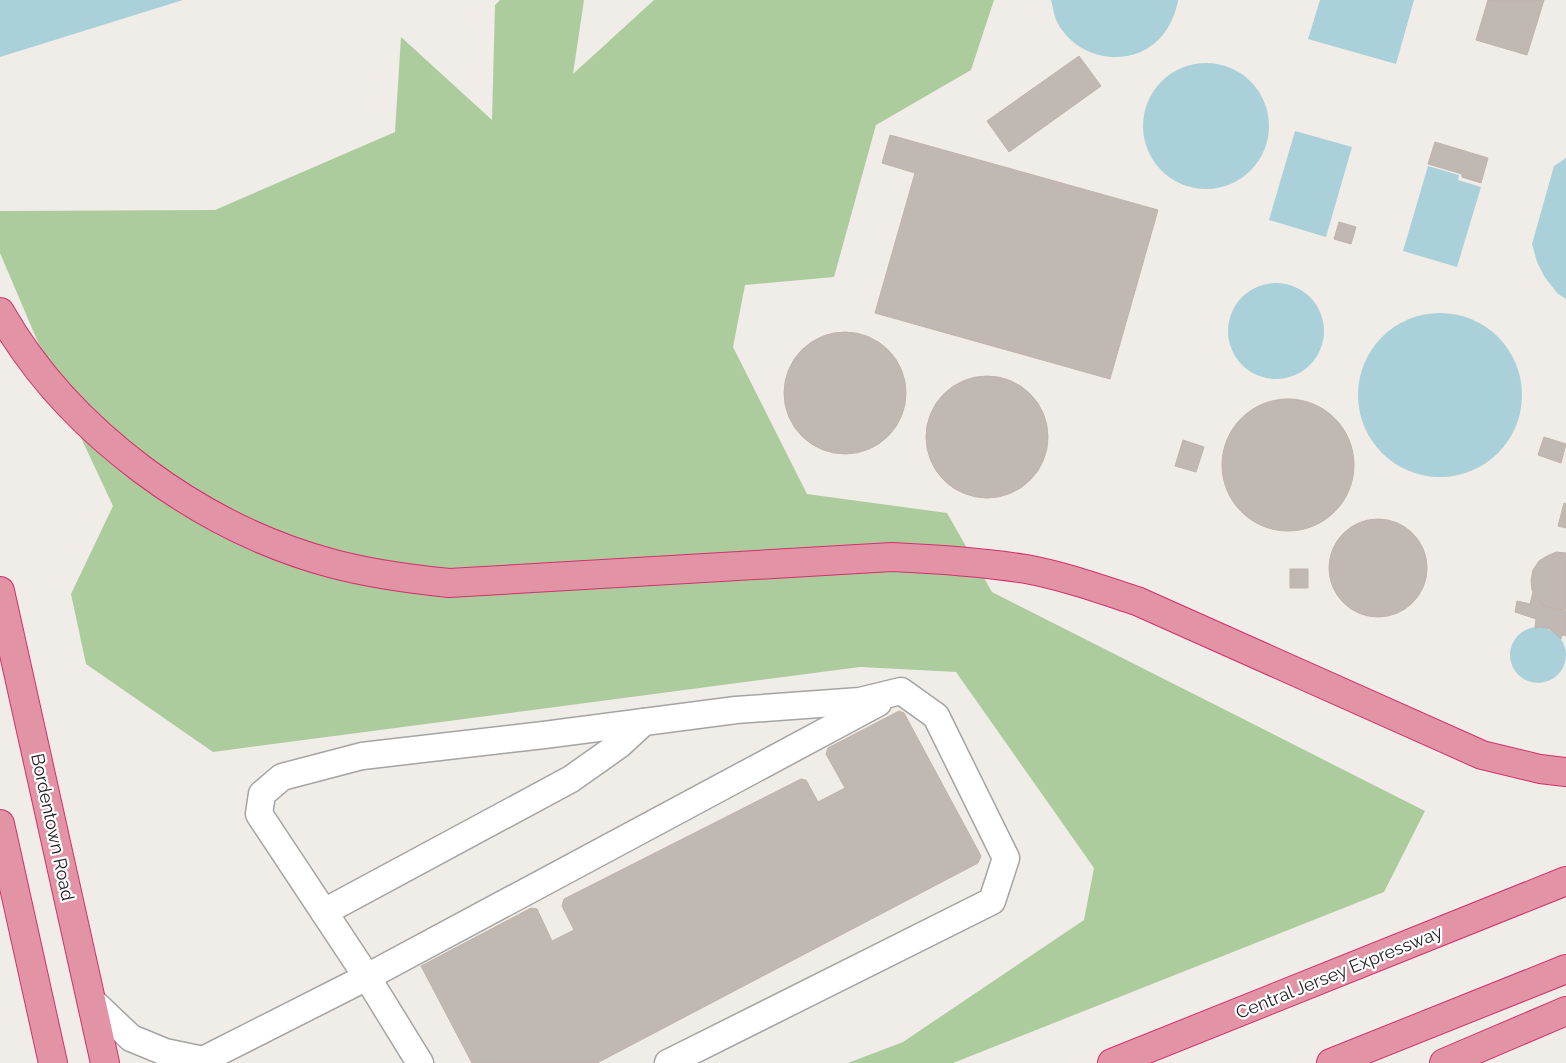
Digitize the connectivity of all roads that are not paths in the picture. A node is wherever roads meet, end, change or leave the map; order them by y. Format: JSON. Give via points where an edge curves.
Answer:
{"nodes":[{"id":1,"x":0,"y":312,"type":"edge"},
{"id":2,"x":0,"y":591,"type":"edge"},
{"id":3,"x":901,"y":691,"type":"junction"},
{"id":4,"x":644,"y":722,"type":"junction"},
{"id":5,"x":1566,"y":772,"type":"edge"},
{"id":6,"x":0,"y":824,"type":"edge"},
{"id":7,"x":1566,"y":881,"type":"edge"},
{"id":8,"x":324,"y":912,"type":"junction"},
{"id":9,"x":1566,"y":969,"type":"edge"},
{"id":10,"x":367,"y":977,"type":"junction"},
{"id":11,"x":91,"y":1000,"type":"junction"},
{"id":12,"x":1566,"y":1011,"type":"edge"},
{"id":13,"x":202,"y":1062,"type":"edge"},
{"id":14,"x":53,"y":1063,"type":"edge"},
{"id":15,"x":105,"y":1063,"type":"edge"},
{"id":16,"x":420,"y":1063,"type":"edge"},
{"id":17,"x":668,"y":1063,"type":"edge"},
{"id":18,"x":1112,"y":1063,"type":"edge"},
{"id":19,"x":1331,"y":1063,"type":"edge"},
{"id":20,"x":1444,"y":1063,"type":"edge"}],
"edges":[{"from":1,"to":5,"type":"highway","via":[[43,374],[124,456],[172,491],[223,521],[277,546],[333,564],[390,577],[449,583],[892,557],[960,560],[1028,570],[1083,583],[1137,601],[1482,755]]},
{"from":2,"to":11,"type":"highway","name":"Bordentown Road"},
{"from":3,"to":4,"type":"lane","via":[[860,701],[736,710]]},
{"from":3,"to":10,"type":"lane"},
{"from":3,"to":17,"type":"lane","via":[[936,716],[1006,858],[992,901]]},
{"from":4,"to":8,"type":"lane","via":[[619,745],[571,779]]},
{"from":4,"to":8,"type":"lane","via":[[362,756],[282,777],[262,794],[259,814]]},
{"from":6,"to":14,"type":"highway"},
{"from":7,"to":18,"type":"highway","name":"Central Jersey Expressway"},
{"from":8,"to":10,"type":"lane"},
{"from":9,"to":19,"type":"highway"},
{"from":10,"to":13,"type":"lane"},
{"from":10,"to":16,"type":"lane"},
{"from":11,"to":13,"type":"lane","via":[[131,1038]]},
{"from":11,"to":15,"type":"highway","name":"Bordentown Road"},
{"from":12,"to":20,"type":"highway"}]}
